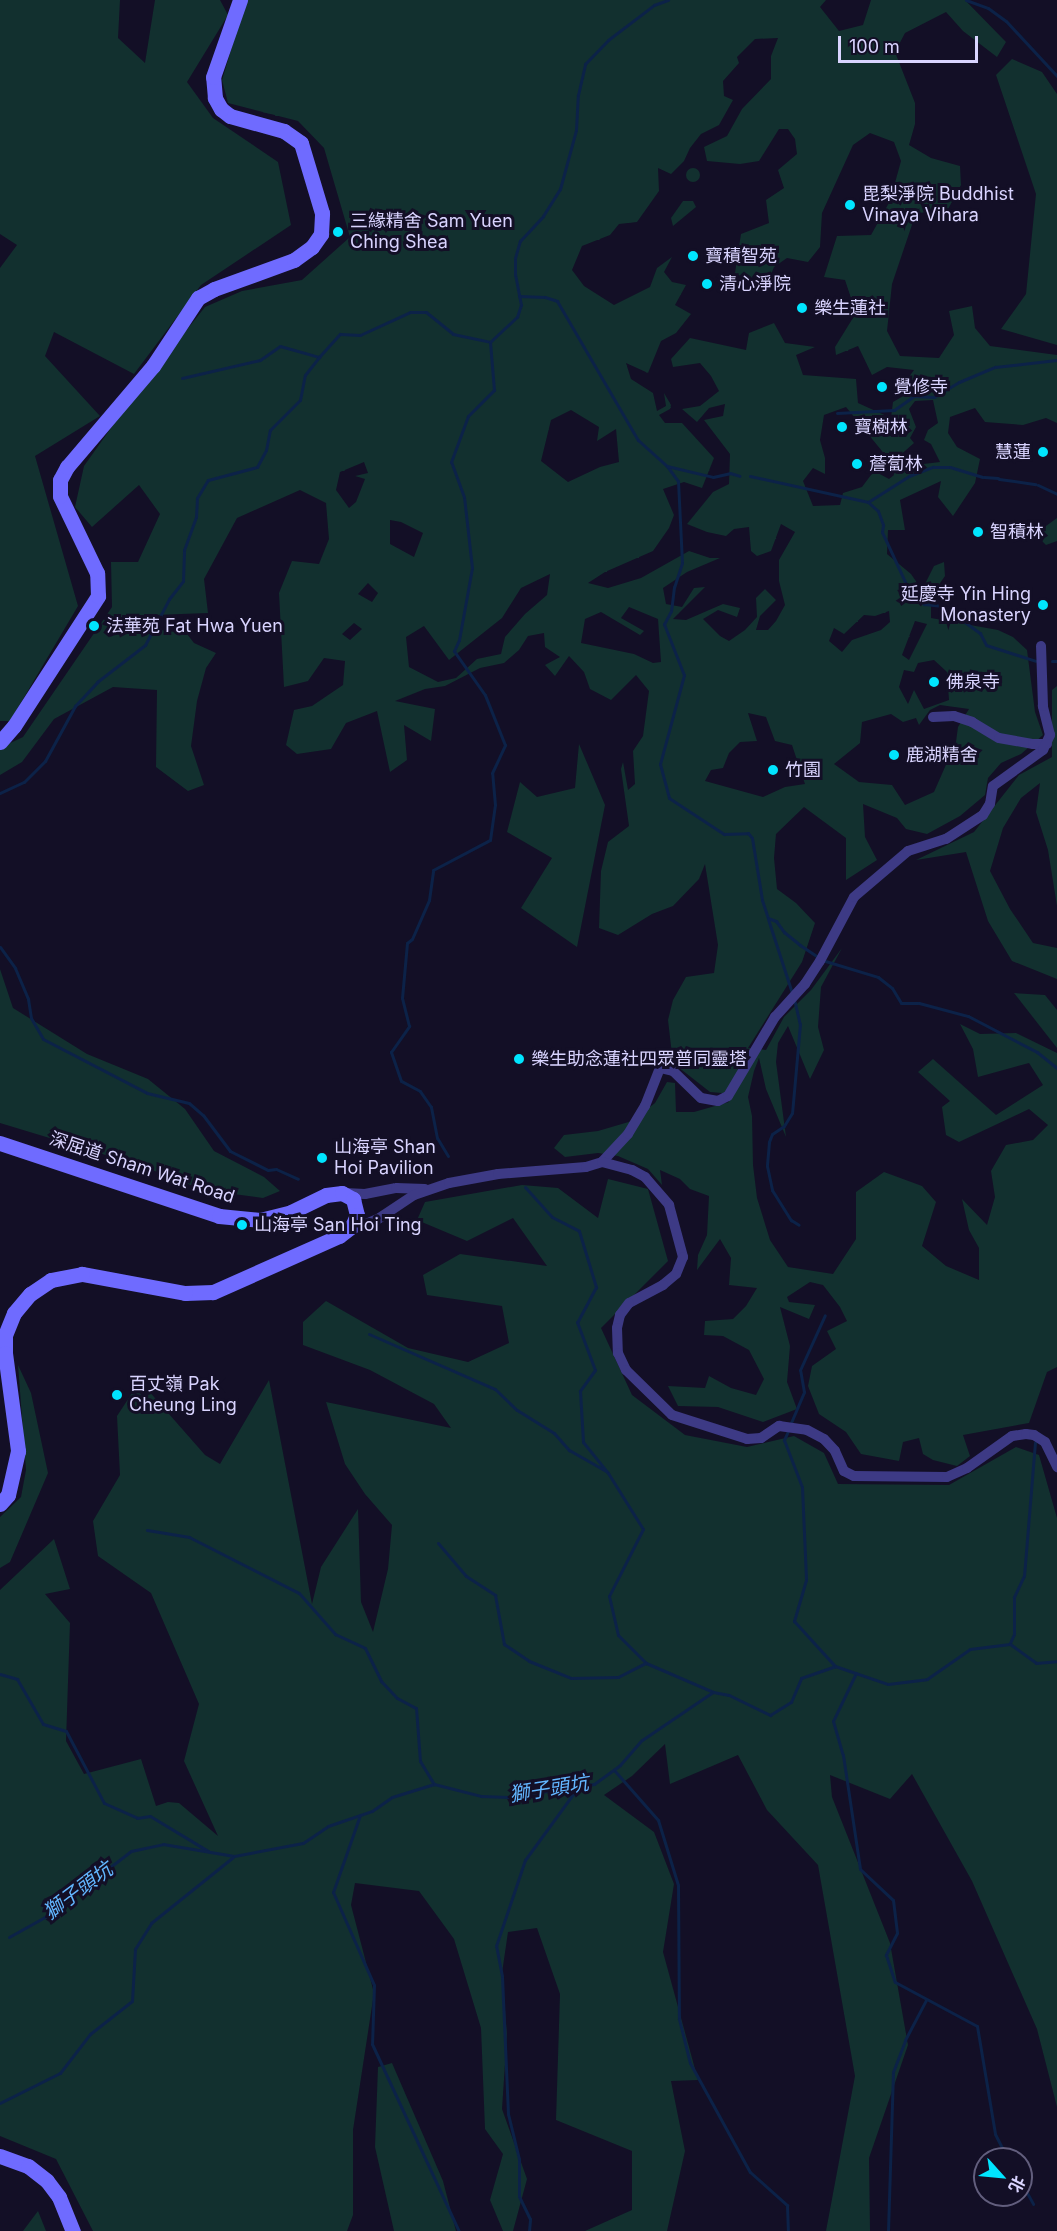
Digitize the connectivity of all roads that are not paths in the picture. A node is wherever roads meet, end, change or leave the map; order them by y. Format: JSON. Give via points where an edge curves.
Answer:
{"nodes":[{"id":1,"x":240,"y":0,"type":"edge"},
{"id":2,"x":1041,"y":646,"type":"dead end"},
{"id":3,"x":933,"y":717,"type":"dead end"},
{"id":4,"x":0,"y":742,"type":"edge"},
{"id":5,"x":1047,"y":744,"type":"junction"},
{"id":6,"x":0,"y":1143,"type":"edge"},
{"id":7,"x":602,"y":1162,"type":"junction"},
{"id":8,"x":428,"y":1189,"type":"junction"},
{"id":9,"x":342,"y":1193,"type":"junction"},
{"id":10,"x":343,"y":1233,"type":"junction"},
{"id":11,"x":1057,"y":1467,"type":"edge"},
{"id":12,"x":0,"y":1504,"type":"edge"},
{"id":13,"x":0,"y":2156,"type":"edge"},
{"id":14,"x":73,"y":2231,"type":"edge"}],
"edges":[{"from":1,"to":4,"type":"main road","via":[[213,77],[215,98],[230,116],[284,131],[300,143],[322,213],[321,234],[312,247],[294,260],[198,297],[153,366],[67,466],[59,485],[60,496],[97,573],[98,596]]},
{"from":2,"to":5,"type":"street","via":[[1043,706],[1050,735]]},
{"from":3,"to":5,"type":"street","via":[[954,716],[999,738]]},
{"from":5,"to":7,"type":"street","via":[[993,786],[990,804],[983,815],[946,839],[908,851],[854,897],[820,962],[775,1017],[728,1096],[718,1101],[701,1098],[673,1071],[660,1068],[628,1134]]},
{"from":6,"to":9,"type":"main road","name":"深屈道 Sham Wat Road","via":[[212,1214],[246,1221],[291,1212],[326,1195]]},
{"from":7,"to":8,"type":"street","name":"深屈道 Sham Wat Road","via":[[586,1167],[498,1174]]},
{"from":7,"to":11,"type":"street","name":"深屈道 Sham Wat Road","via":[[645,1177],[669,1205],[682,1257],[676,1274],[630,1303],[620,1315],[617,1338],[618,1353],[626,1370],[672,1415],[747,1439],[760,1438],[778,1426],[807,1430],[824,1438],[844,1471],[854,1476],[947,1477],[967,1468],[1012,1436],[1026,1434],[1034,1434],[1045,1442]]},
{"from":8,"to":9,"type":"street","name":"深屈道 Sham Wat Road"},
{"from":8,"to":10,"type":"street","name":"深屈道 Sham Wat Road","via":[[378,1219]]},
{"from":9,"to":10,"type":"main road","via":[[353,1199],[357,1215]]},
{"from":10,"to":12,"type":"main road","via":[[213,1292],[185,1293],[82,1274],[51,1280],[35,1290],[14,1313],[5,1335],[18,1451],[8,1495]]},
{"from":13,"to":14,"type":"main road","via":[[23,2164],[47,2181],[59,2197]]}]}
